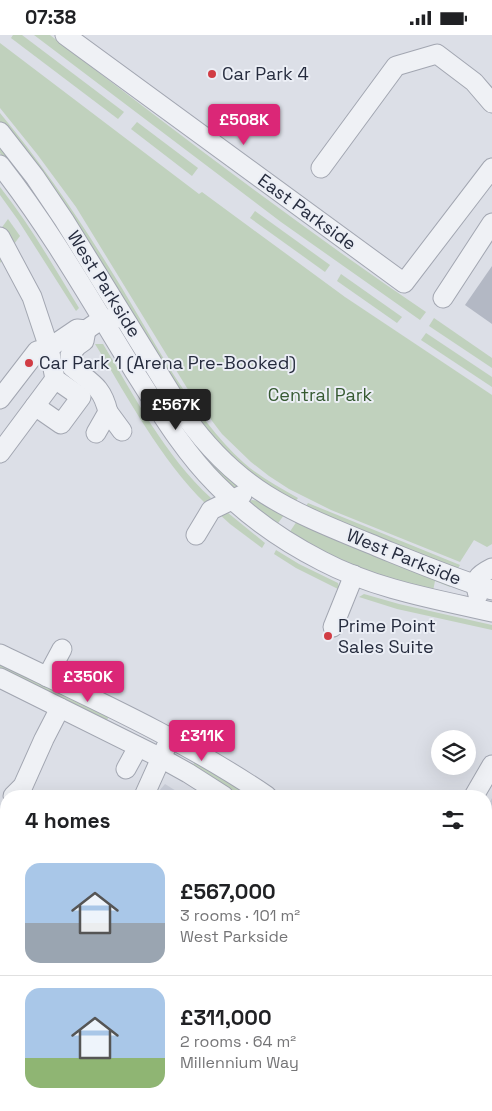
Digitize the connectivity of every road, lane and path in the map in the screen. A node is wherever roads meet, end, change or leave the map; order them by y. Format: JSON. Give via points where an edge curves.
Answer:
{"nodes":[{"id":1,"x":65,"y":35,"type":"edge"},
{"id":2,"x":492,"y":103,"type":"edge"},
{"id":3,"x":0,"y":132,"type":"edge"},
{"id":4,"x":0,"y":165,"type":"edge"},
{"id":5,"x":321,"y":168,"type":"dead end"},
{"id":6,"x":492,"y":168,"type":"edge"},
{"id":7,"x":492,"y":223,"type":"edge"},
{"id":8,"x":0,"y":237,"type":"edge"},
{"id":9,"x":443,"y":299,"type":"dead end"},
{"id":10,"x":102,"y":319,"type":"junction"},
{"id":11,"x":126,"y":319,"type":"junction"},
{"id":12,"x":86,"y":330,"type":"junction"},
{"id":13,"x":49,"y":348,"type":"junction"},
{"id":14,"x":56,"y":379,"type":"junction"},
{"id":15,"x":0,"y":398,"type":"edge"},
{"id":16,"x":31,"y":412,"type":"junction"},
{"id":17,"x":108,"y":412,"type":"junction"},
{"id":18,"x":122,"y":431,"type":"dead end"},
{"id":19,"x":96,"y":433,"type":"dead end"},
{"id":20,"x":0,"y":453,"type":"edge"},
{"id":21,"x":255,"y":489,"type":"junction"},
{"id":22,"x":232,"y":499,"type":"junction"},
{"id":23,"x":196,"y":535,"type":"dead end"},
{"id":24,"x":354,"y":575,"type":"junction"},
{"id":25,"x":486,"y":578,"type":"edge"},
{"id":26,"x":492,"y":612,"type":"edge"},
{"id":27,"x":333,"y":627,"type":"dead end"},
{"id":28,"x":62,"y":649,"type":"dead end"},
{"id":29,"x":0,"y":654,"type":"edge"},
{"id":30,"x":47,"y":677,"type":"junction"},
{"id":31,"x":0,"y":678,"type":"edge"},
{"id":32,"x":60,"y":708,"type":"junction"},
{"id":33,"x":171,"y":738,"type":"junction"},
{"id":34,"x":138,"y":747,"type":"junction"},
{"id":35,"x":161,"y":758,"type":"junction"},
{"id":36,"x":492,"y":765,"type":"edge"},
{"id":37,"x":126,"y":769,"type":"dead end"},
{"id":38,"x":19,"y":790,"type":"edge"},
{"id":39,"x":147,"y":790,"type":"edge"},
{"id":40,"x":215,"y":790,"type":"edge"},
{"id":41,"x":257,"y":790,"type":"edge"},
{"id":42,"x":477,"y":790,"type":"edge"}],
"edges":[{"from":1,"to":6,"type":"street","name":"East Parkside","via":[[404,283]]},
{"from":2,"to":5,"type":"street","via":[[474,82],[438,54],[396,65]]},
{"from":3,"to":11,"type":"street","name":"West Parkside","via":[[64,220]]},
{"from":4,"to":10,"type":"street","name":"West Parkside","via":[[61,251]]},
{"from":7,"to":9,"type":"street"},
{"from":8,"to":13,"type":"street","via":[[32,297]]},
{"from":10,"to":11,"type":"street"},
{"from":10,"to":12,"type":"street"},
{"from":10,"to":22,"type":"street","name":"West Parkside","via":[[180,441]]},
{"from":11,"to":21,"type":"street","name":"West Parkside","via":[[198,434]]},
{"from":12,"to":13,"type":"street","via":[[77,329]]},
{"from":12,"to":17,"type":"street","via":[[84,341],[70,355],[72,367],[100,389]]},
{"from":13,"to":14,"type":"street"},
{"from":13,"to":15,"type":"street","via":[[37,351]]},
{"from":14,"to":16,"type":"street"},
{"from":14,"to":16,"type":"street","via":[[81,397],[61,424]]},
{"from":15,"to":16,"type":"street"},
{"from":16,"to":20,"type":"street"},
{"from":17,"to":18,"type":"street"},
{"from":17,"to":19,"type":"street"},
{"from":21,"to":22,"type":"street"},
{"from":21,"to":25,"type":"street","name":"West Parkside","via":[[295,512],[440,572]]},
{"from":22,"to":23,"type":"street","via":[[211,510]]},
{"from":22,"to":24,"type":"street","name":"West Parkside","via":[[279,537]]},
{"from":24,"to":26,"type":"street","name":"West Parkside","via":[[409,594]]},
{"from":24,"to":27,"type":"street"},
{"from":25,"to":26,"type":"street","via":[[478,595]]},
{"from":28,"to":30,"type":"street"},
{"from":29,"to":30,"type":"street"},
{"from":30,"to":33,"type":"street"},
{"from":31,"to":32,"type":"street"},
{"from":32,"to":34,"type":"street"},
{"from":32,"to":38,"type":"street"},
{"from":33,"to":35,"type":"street"},
{"from":33,"to":41,"type":"street"},
{"from":34,"to":35,"type":"street"},
{"from":34,"to":37,"type":"street"},
{"from":35,"to":39,"type":"street"},
{"from":35,"to":40,"type":"street"},
{"from":36,"to":42,"type":"street"}]}
